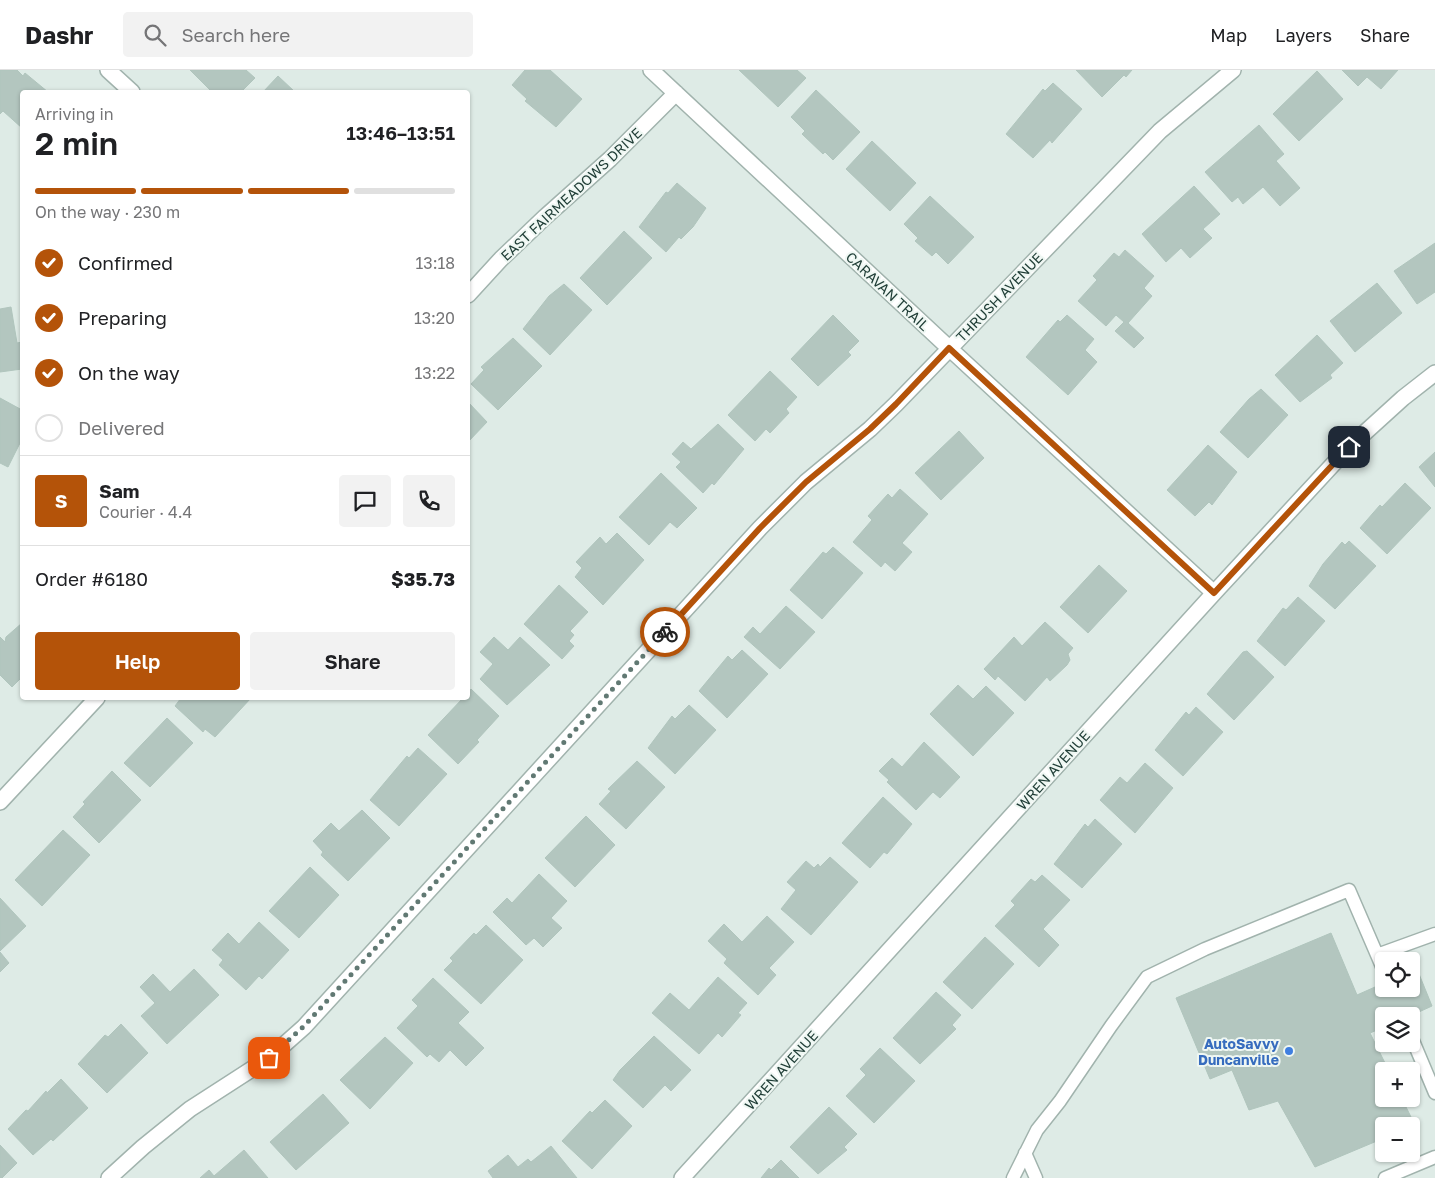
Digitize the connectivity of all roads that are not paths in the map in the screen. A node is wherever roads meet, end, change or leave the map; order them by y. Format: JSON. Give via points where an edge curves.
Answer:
{"nodes":[{"id":1,"x":108,"y":70,"type":"edge"},
{"id":2,"x":651,"y":70,"type":"edge"},
{"id":3,"x":1233,"y":70,"type":"edge"},
{"id":4,"x":130,"y":90,"type":"edge"},
{"id":5,"x":676,"y":94,"type":"junction"},
{"id":6,"x":470,"y":293,"type":"edge"},
{"id":7,"x":949,"y":348,"type":"junction"},
{"id":8,"x":1435,"y":373,"type":"edge"},
{"id":9,"x":1214,"y":593,"type":"junction"},
{"id":10,"x":95,"y":700,"type":"edge"},
{"id":11,"x":0,"y":802,"type":"edge"},
{"id":12,"x":1435,"y":934,"type":"edge"},
{"id":13,"x":1376,"y":952,"type":"edge"},
{"id":14,"x":1385,"y":952,"type":"edge"},
{"id":15,"x":1418,"y":1052,"type":"edge"},
{"id":16,"x":1435,"y":1094,"type":"edge"},
{"id":17,"x":1025,"y":1153,"type":"junction"},
{"id":18,"x":1435,"y":1157,"type":"edge"},
{"id":19,"x":109,"y":1178,"type":"edge"},
{"id":20,"x":682,"y":1178,"type":"edge"},
{"id":21,"x":1013,"y":1178,"type":"edge"},
{"id":22,"x":1036,"y":1178,"type":"edge"},
{"id":23,"x":1385,"y":1178,"type":"edge"}],
"edges":[{"from":1,"to":4,"type":"street"},
{"from":2,"to":5,"type":"street","name":"CARAVAN TRAIL"},
{"from":3,"to":7,"type":"street","name":"THRUSH AVENUE","via":[[1160,131]]},
{"from":5,"to":6,"type":"street","name":"EAST FAIRMEADOWS DRIVE","via":[[610,160],[501,259]]},
{"from":5,"to":7,"type":"street","name":"CARAVAN TRAIL"},
{"from":7,"to":9,"type":"street","name":"CARAVAN TRAIL"},
{"from":7,"to":19,"type":"street","name":"THRUSH AVENUE","via":[[870,429],[806,482],[760,528],[304,1026],[269,1058],[190,1109]]},
{"from":8,"to":9,"type":"street","name":"WREN AVENUE","via":[[1349,447]]},
{"from":9,"to":20,"type":"street","name":"WREN AVENUE"},
{"from":10,"to":11,"type":"street"},
{"from":12,"to":14,"type":"lane"},
{"from":13,"to":17,"type":"lane","via":[[1349,890],[1205,948],[1146,977],[1060,1101],[1036,1130]]},
{"from":15,"to":16,"type":"lane"},
{"from":17,"to":21,"type":"lane"},
{"from":17,"to":22,"type":"lane"},
{"from":18,"to":23,"type":"lane"}]}
